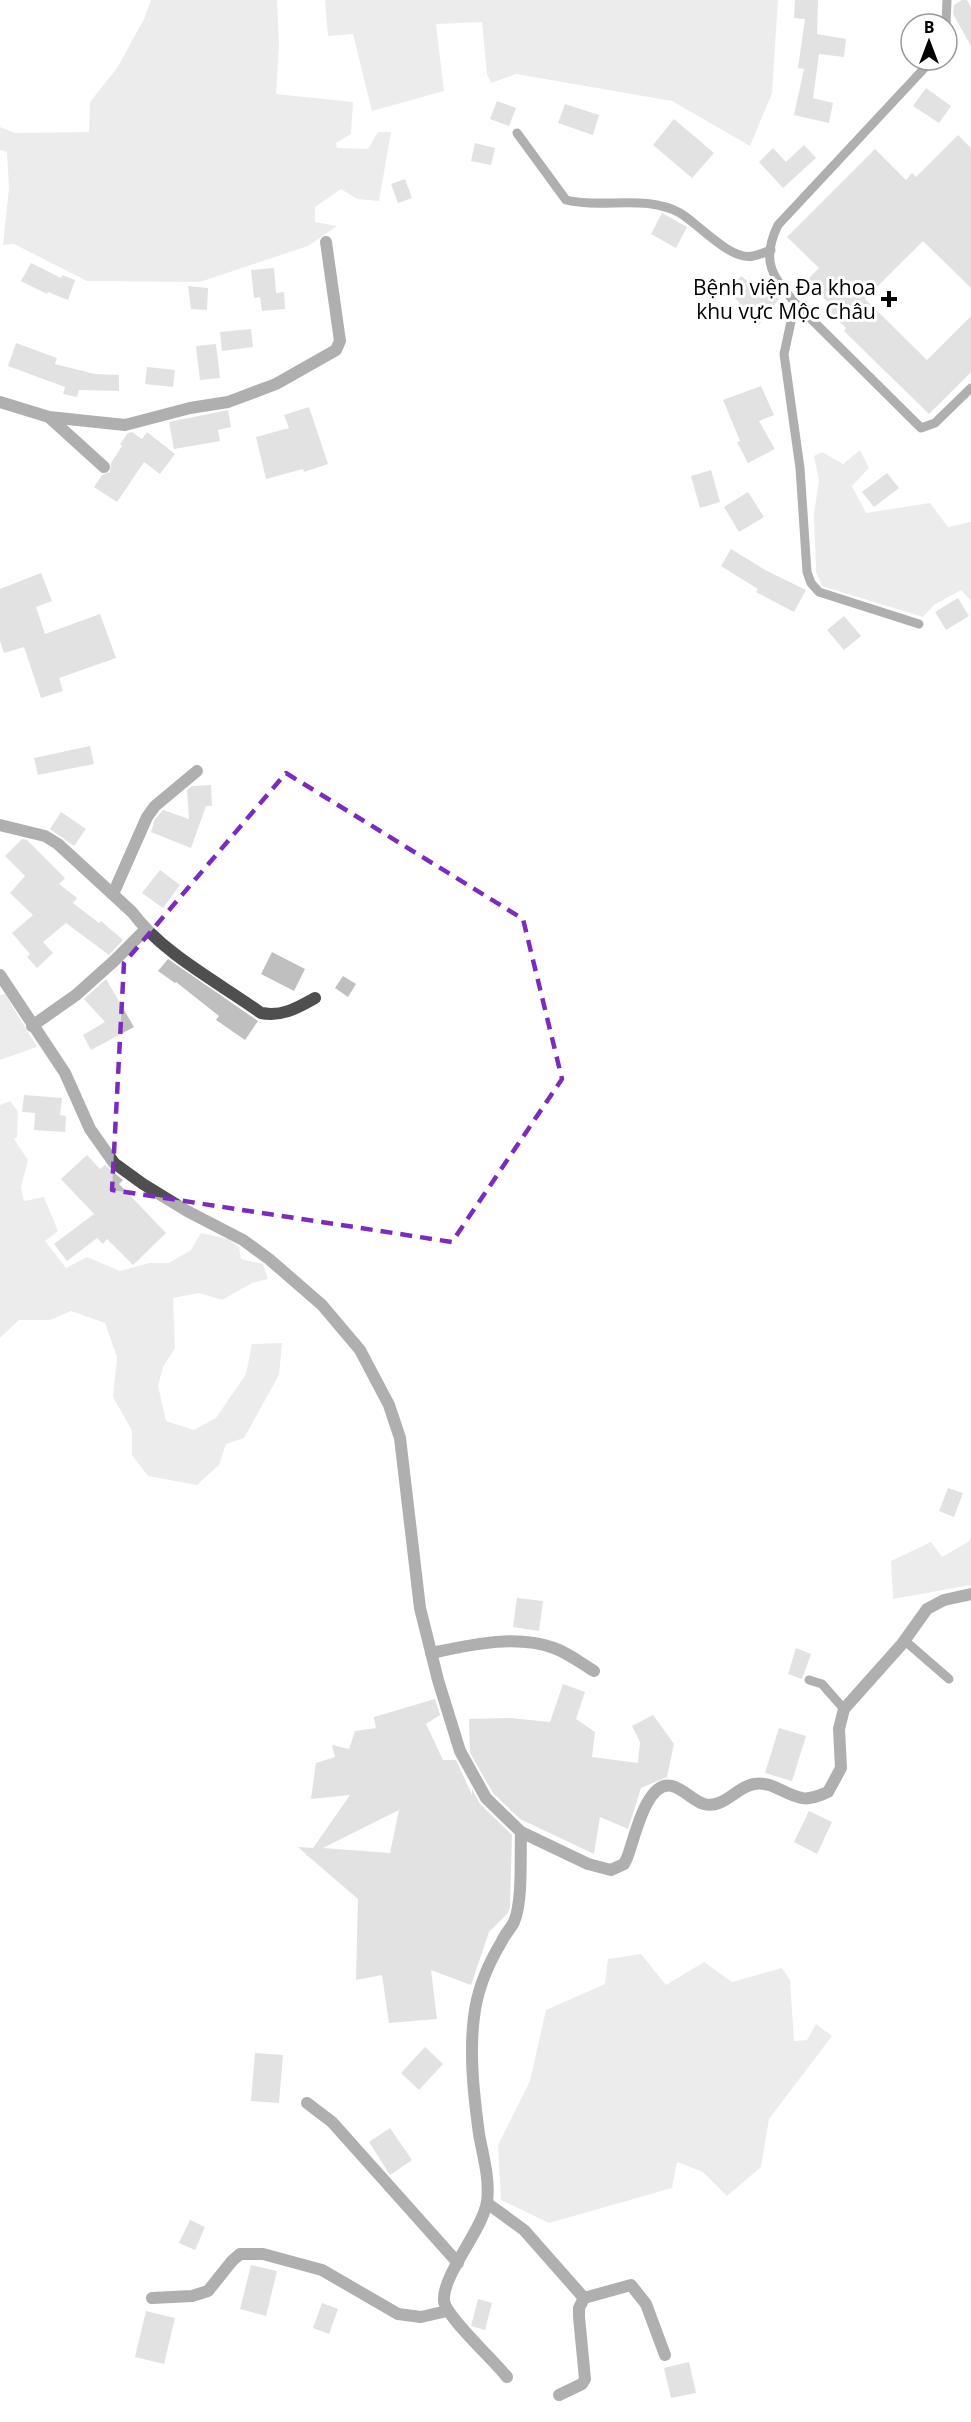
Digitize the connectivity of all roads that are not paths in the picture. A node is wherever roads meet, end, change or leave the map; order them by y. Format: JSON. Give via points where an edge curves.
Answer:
{"nodes":[{"id":1,"x":921,"y":72,"type":"edge"},
{"id":2,"x":517,"y":133,"type":"dead end"},
{"id":3,"x":326,"y":242,"type":"dead end"},
{"id":4,"x":771,"y":250,"type":"junction"},
{"id":5,"x":795,"y":303,"type":"junction"},
{"id":6,"x":971,"y":388,"type":"edge"},
{"id":7,"x":0,"y":402,"type":"edge"},
{"id":8,"x":49,"y":417,"type":"junction"},
{"id":9,"x":104,"y":467,"type":"dead end"},
{"id":10,"x":919,"y":624,"type":"dead end"},
{"id":11,"x":197,"y":771,"type":"dead end"},
{"id":12,"x":0,"y":825,"type":"edge"},
{"id":13,"x":113,"y":894,"type":"junction"},
{"id":14,"x":146,"y":929,"type":"junction"},
{"id":15,"x":0,"y":975,"type":"edge"},
{"id":16,"x":315,"y":998,"type":"dead end"},
{"id":17,"x":32,"y":1026,"type":"junction"},
{"id":18,"x":971,"y":1594,"type":"edge"},
{"id":19,"x":904,"y":1640,"type":"junction"},
{"id":20,"x":431,"y":1653,"type":"junction"},
{"id":21,"x":594,"y":1671,"type":"dead end"},
{"id":22,"x":949,"y":1679,"type":"dead end"},
{"id":23,"x":809,"y":1680,"type":"dead end"},
{"id":24,"x":844,"y":1709,"type":"junction"},
{"id":25,"x":521,"y":1832,"type":"junction"},
{"id":26,"x":307,"y":2103,"type":"dead end"},
{"id":27,"x":487,"y":2203,"type":"junction"},
{"id":28,"x":458,"y":2263,"type":"junction"},
{"id":29,"x":152,"y":2298,"type":"dead end"},
{"id":30,"x":584,"y":2298,"type":"junction"},
{"id":31,"x":447,"y":2311,"type":"junction"},
{"id":32,"x":665,"y":2355,"type":"dead end"},
{"id":33,"x":507,"y":2377,"type":"dead end"},
{"id":34,"x":559,"y":2395,"type":"dead end"}],
"edges":[{"from":1,"to":4,"type":"lane","via":[[778,225]]},
{"from":2,"to":4,"type":"lane","via":[[566,200],[662,207],[679,213],[741,255],[752,257]]},
{"from":3,"to":8,"type":"street","via":[[340,330],[336,350],[276,384],[219,404],[125,426]]},
{"from":4,"to":5,"type":"lane","via":[[772,275]]},
{"from":5,"to":6,"type":"lane","via":[[921,428],[935,423]]},
{"from":5,"to":10,"type":"lane","via":[[784,354],[785,372],[800,468],[811,583],[819,592]]},
{"from":7,"to":8,"type":"street"},
{"from":8,"to":9,"type":"street"},
{"from":11,"to":13,"type":"street","via":[[147,817]]},
{"from":12,"to":13,"type":"street","via":[[45,836]]},
{"from":13,"to":14,"type":"street"},
{"from":14,"to":16,"type":"street","via":[[261,1013],[291,1011]]},
{"from":14,"to":17,"type":"street","via":[[76,995]]},
{"from":15,"to":17,"type":"street"},
{"from":17,"to":20,"type":"street","via":[[65,1073],[97,1142],[114,1163],[187,1211],[243,1240],[322,1305],[360,1350],[400,1438],[420,1608]]},
{"from":18,"to":19,"type":"street","via":[[944,1600],[927,1609]]},
{"from":19,"to":22,"type":"lane"},
{"from":19,"to":24,"type":"street"},
{"from":20,"to":21,"type":"street","via":[[467,1645],[539,1643]]},
{"from":20,"to":25,"type":"street","via":[[460,1751],[486,1798]]},
{"from":23,"to":24,"type":"lane","via":[[822,1684]]},
{"from":24,"to":25,"type":"street","via":[[839,1729],[842,1768],[828,1792],[822,1795],[802,1798],[770,1784],[752,1784],[722,1802],[704,1804],[671,1785],[662,1786],[647,1801],[624,1864],[611,1870],[588,1864]]},
{"from":25,"to":27,"type":"street","via":[[518,1907],[479,1990],[474,2017],[474,2090],[488,2184]]},
{"from":26,"to":28,"type":"street","via":[[332,2122]]},
{"from":27,"to":28,"type":"street"},
{"from":27,"to":30,"type":"street","via":[[524,2230]]},
{"from":28,"to":31,"type":"street","via":[[446,2287]]},
{"from":29,"to":31,"type":"street","via":[[208,2291],[240,2254],[263,2254],[322,2270],[398,2314],[421,2317]]},
{"from":30,"to":32,"type":"street","via":[[632,2284],[646,2304]]},
{"from":30,"to":34,"type":"street","via":[[579,2317],[585,2379]]},
{"from":31,"to":33,"type":"street"}]}
